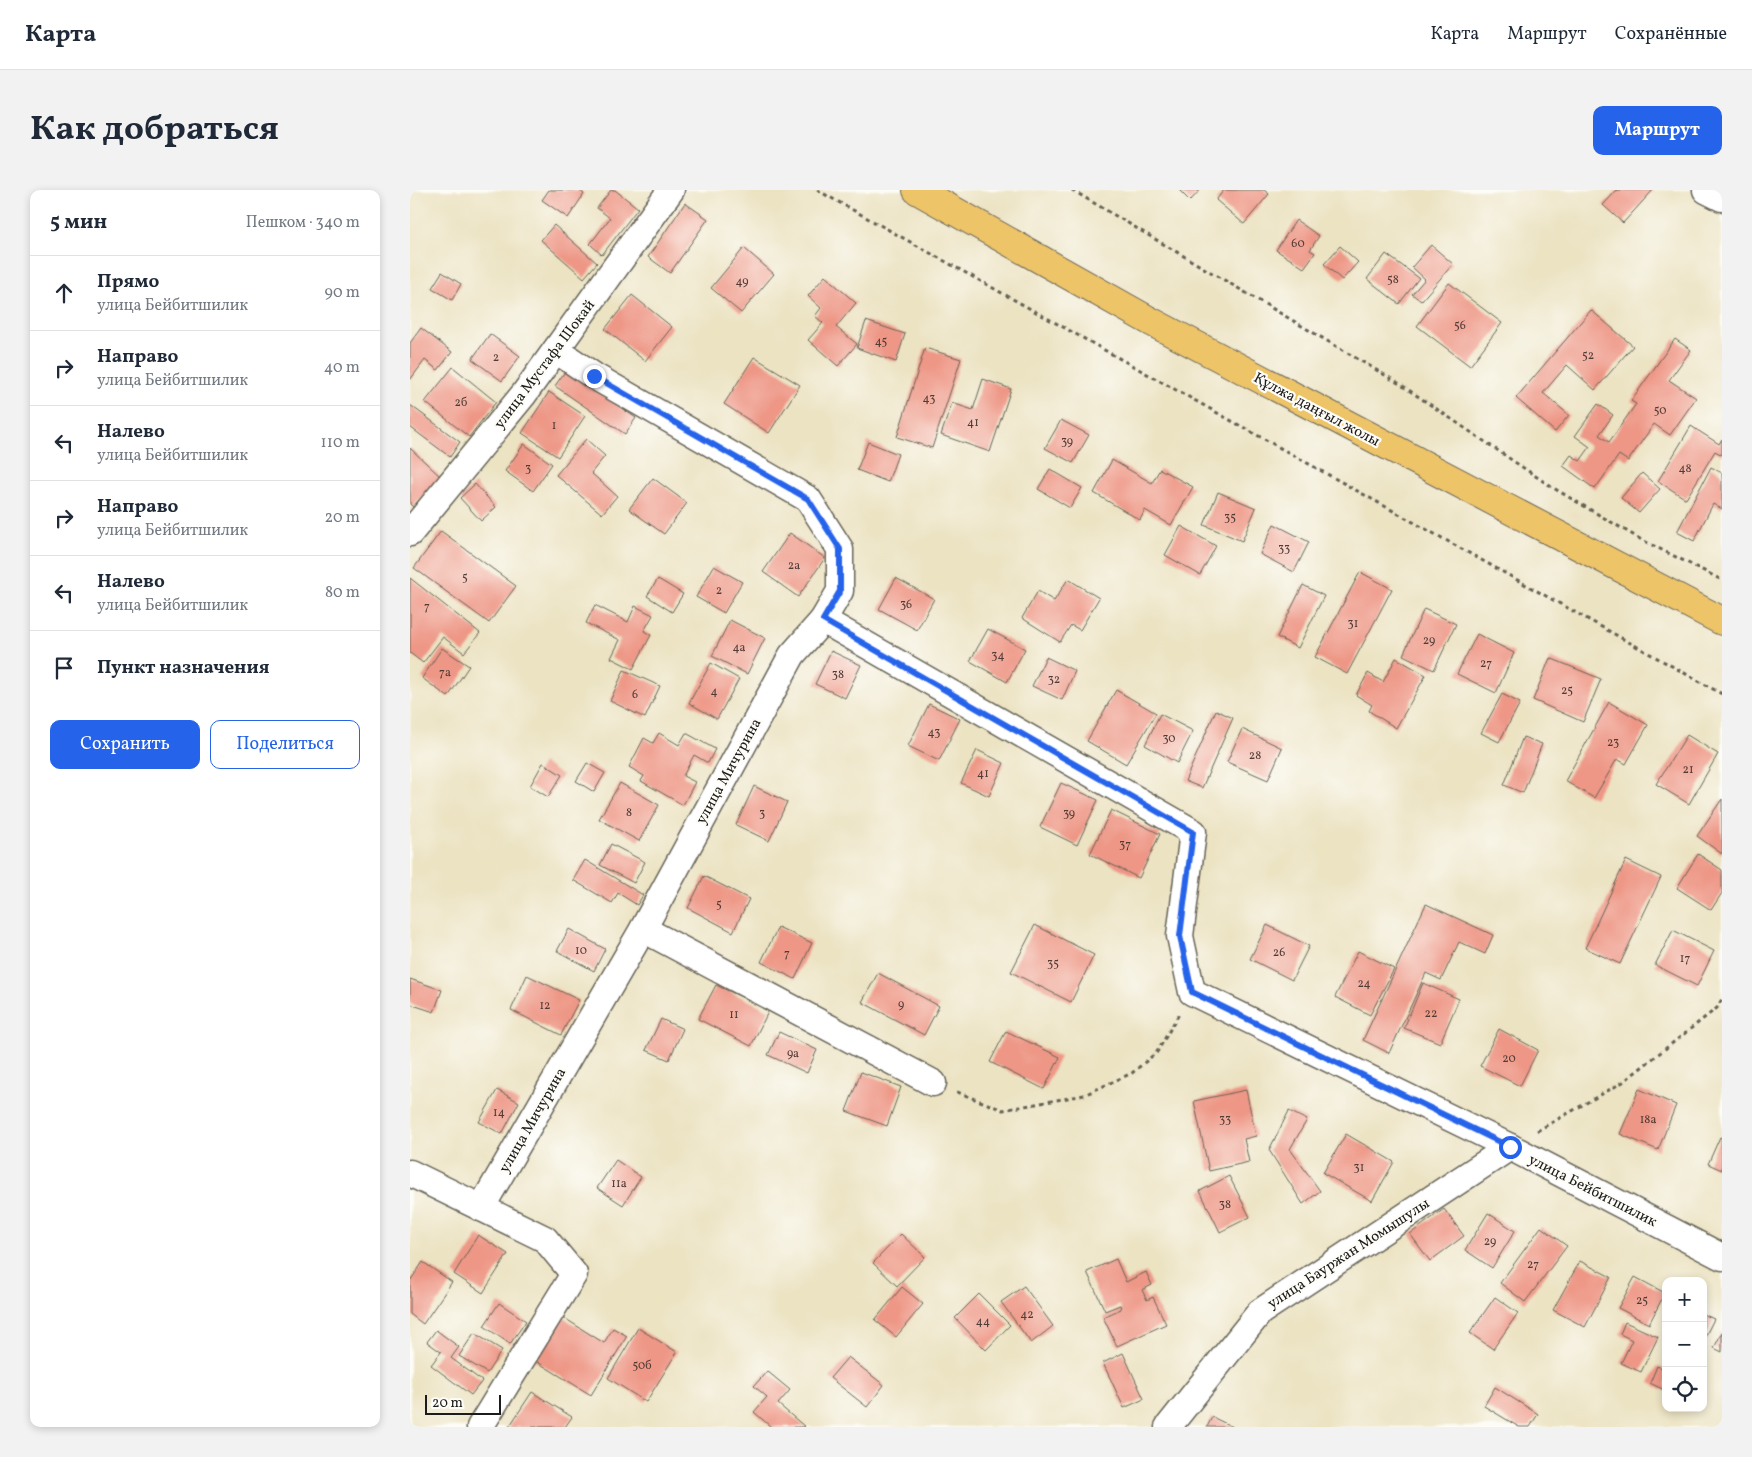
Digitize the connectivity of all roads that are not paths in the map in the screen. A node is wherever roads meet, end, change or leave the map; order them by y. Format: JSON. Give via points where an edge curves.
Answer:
{"nodes":[{"id":1,"x":671,"y":190,"type":"edge"},
{"id":2,"x":917,"y":190,"type":"edge"},
{"id":3,"x":1706,"y":190,"type":"edge"},
{"id":4,"x":1722,"y":198,"type":"edge"},
{"id":5,"x":556,"y":350,"type":"junction"},
{"id":6,"x":410,"y":533,"type":"edge"},
{"id":7,"x":823,"y":620,"type":"junction"},
{"id":8,"x":1722,"y":621,"type":"edge"},
{"id":9,"x":642,"y":929,"type":"junction"},
{"id":10,"x":933,"y":1083,"type":"road end"},
{"id":11,"x":1510,"y":1147,"type":"junction"},
{"id":12,"x":410,"y":1172,"type":"edge"},
{"id":13,"x":481,"y":1208,"type":"junction"},
{"id":14,"x":1722,"y":1257,"type":"edge"},
{"id":15,"x":480,"y":1427,"type":"edge"},
{"id":16,"x":1168,"y":1427,"type":"edge"}],
"edges":[{"from":1,"to":5,"type":"street","name":"улица Мустафа Шокай"},
{"from":2,"to":8,"type":"main road","name":"Құлжа даңғыл жолы","via":[[1150,322]]},
{"from":3,"to":4,"type":"street"},
{"from":5,"to":6,"type":"street","name":"улица Мустафа Шокай"},
{"from":5,"to":7,"type":"street","via":[[594,376],[808,499],[840,549],[840,591]]},
{"from":7,"to":9,"type":"street","name":"улица Мичурина","via":[[792,655]]},
{"from":7,"to":11,"type":"street","name":"улица Бейбитшилик","via":[[1193,832],[1180,936],[1192,992]]},
{"from":9,"to":10,"type":"street"},
{"from":9,"to":13,"type":"street","name":"улица Мичурина"},
{"from":11,"to":14,"type":"street","name":"улица Бейбитшилик"},
{"from":11,"to":16,"type":"street","name":"улица Бауржан Момышулы","via":[[1260,1312]]},
{"from":12,"to":13,"type":"street"},
{"from":13,"to":15,"type":"street","via":[[545,1239],[574,1274]]}]}
